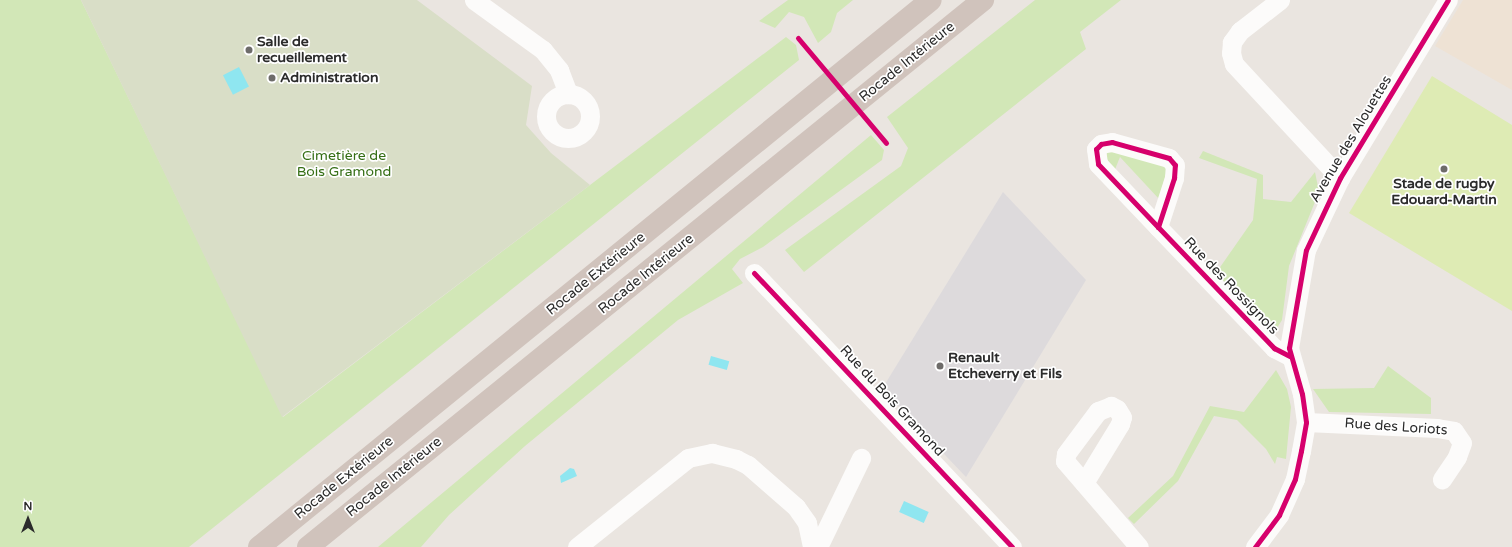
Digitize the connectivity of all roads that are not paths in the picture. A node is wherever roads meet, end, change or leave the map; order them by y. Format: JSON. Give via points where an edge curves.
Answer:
{"nodes":[{"id":1,"x":474,"y":0,"type":"edge"},
{"id":2,"x":931,"y":0,"type":"edge"},
{"id":3,"x":983,"y":0,"type":"edge"},
{"id":4,"x":1280,"y":0,"type":"edge"},
{"id":5,"x":1448,"y":0,"type":"edge"},
{"id":6,"x":568,"y":94,"type":"dead end"},
{"id":7,"x":1340,"y":178,"type":"junction"},
{"id":8,"x":1158,"y":227,"type":"junction"},
{"id":9,"x":754,"y":273,"type":"dead end"},
{"id":10,"x":1290,"y":356,"type":"junction"},
{"id":11,"x":1306,"y":422,"type":"junction"},
{"id":12,"x":861,"y":458,"type":"dead end"},
{"id":13,"x":1442,"y":479,"type":"dead end"},
{"id":14,"x":1084,"y":483,"type":"dead end"},
{"id":15,"x":259,"y":547,"type":"edge"},
{"id":16,"x":308,"y":547,"type":"edge"},
{"id":17,"x":577,"y":547,"type":"edge"},
{"id":18,"x":812,"y":547,"type":"edge"},
{"id":19,"x":818,"y":547,"type":"edge"},
{"id":20,"x":1012,"y":547,"type":"edge"},
{"id":21,"x":1139,"y":547,"type":"edge"},
{"id":22,"x":1255,"y":547,"type":"edge"}],
"edges":[{"from":1,"to":6,"type":"street","via":[[543,50],[559,70]]},
{"from":2,"to":15,"type":"highway","name":"Rocade Extérieure"},
{"from":3,"to":16,"type":"highway","name":"Rocade Intérieure"},
{"from":4,"to":7,"type":"street","via":[[1240,31],[1232,42],[1234,64]]},
{"from":5,"to":7,"type":"street","name":"Avenue des Alouettes"},
{"from":7,"to":10,"type":"street","name":"Avenue des Alouettes","via":[[1306,250]]},
{"from":8,"to":8,"type":"street","name":"Rue des Rossignols","via":[[1098,164],[1096,149],[1101,144],[1112,142],[1169,158],[1175,165],[1174,178]]},
{"from":8,"to":10,"type":"street","name":"Rue des Rossignols","via":[[1274,348]]},
{"from":9,"to":20,"type":"street","name":"Rue du Bois Gramond"},
{"from":10,"to":11,"type":"street","name":"Avenue des Alouettes","via":[[1302,394]]},
{"from":11,"to":13,"type":"street","name":"Rue des Loriots","via":[[1454,431],[1462,443],[1457,457]]},
{"from":11,"to":22,"type":"street","name":"Avenue des Alouettes","via":[[1295,479],[1279,515]]},
{"from":12,"to":19,"type":"street"},
{"from":14,"to":21,"type":"street"},
{"from":17,"to":18,"type":"street","via":[[688,458],[712,453],[748,465],[796,507],[807,523]]}]}
